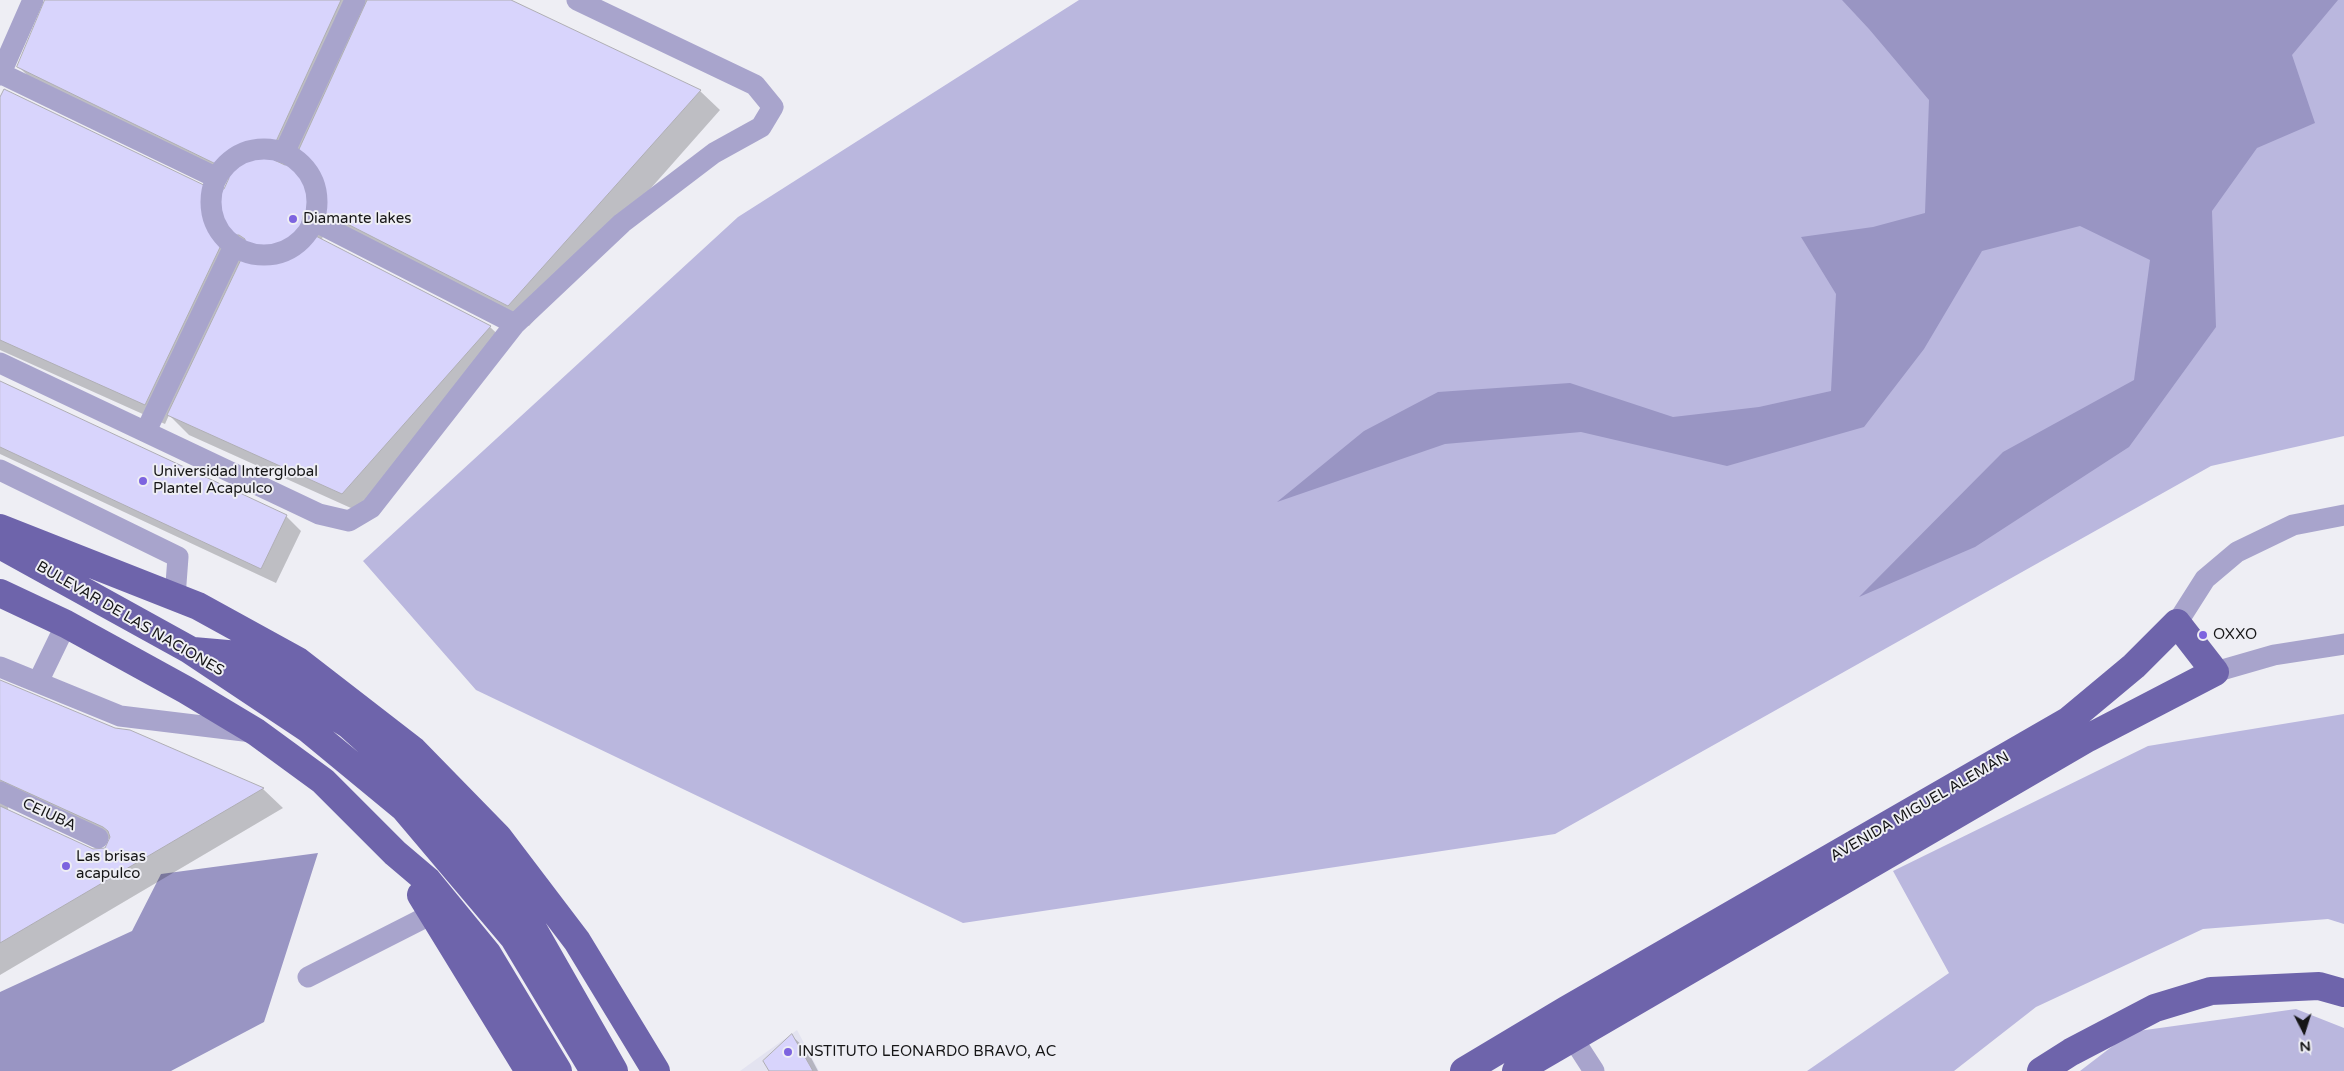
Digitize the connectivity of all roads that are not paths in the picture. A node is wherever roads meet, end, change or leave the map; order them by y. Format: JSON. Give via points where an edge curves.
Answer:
{"nodes":[{"id":1,"x":33,"y":0,"type":"edge"},
{"id":2,"x":355,"y":0,"type":"edge"},
{"id":3,"x":577,"y":0,"type":"edge"},
{"id":4,"x":0,"y":74,"type":"edge"},
{"id":5,"x":284,"y":153,"type":"junction"},
{"id":6,"x":217,"y":178,"type":"junction"},
{"id":7,"x":314,"y":221,"type":"junction"},
{"id":8,"x":234,"y":246,"type":"junction"},
{"id":9,"x":515,"y":324,"type":"junction"},
{"id":10,"x":0,"y":364,"type":"edge"},
{"id":11,"x":146,"y":431,"type":"junction"},
{"id":12,"x":0,"y":470,"type":"edge"},
{"id":13,"x":2344,"y":515,"type":"edge"},
{"id":14,"x":0,"y":528,"type":"edge"},
{"id":15,"x":0,"y":545,"type":"edge"},
{"id":16,"x":0,"y":593,"type":"edge"},
{"id":17,"x":175,"y":597,"type":"junction"},
{"id":18,"x":2177,"y":622,"type":"junction"},
{"id":19,"x":66,"y":624,"type":"junction"},
{"id":20,"x":2344,"y":644,"type":"edge"},
{"id":21,"x":190,"y":650,"type":"junction"},
{"id":22,"x":2134,"y":666,"type":"junction"},
{"id":23,"x":0,"y":667,"type":"edge"},
{"id":24,"x":2216,"y":672,"type":"junction"},
{"id":25,"x":38,"y":682,"type":"junction"},
{"id":26,"x":2159,"y":702,"type":"junction"},
{"id":27,"x":256,"y":732,"type":"junction"},
{"id":28,"x":0,"y":792,"type":"edge"},
{"id":29,"x":98,"y":838,"type":"dead end"},
{"id":30,"x":395,"y":853,"type":"junction"},
{"id":31,"x":432,"y":914,"type":"junction"},
{"id":32,"x":308,"y":977,"type":"dead end"},
{"id":33,"x":2344,"y":993,"type":"edge"},
{"id":34,"x":1572,"y":1037,"type":"junction"},
{"id":35,"x":530,"y":1071,"type":"edge"},
{"id":36,"x":558,"y":1071,"type":"edge"},
{"id":37,"x":594,"y":1071,"type":"edge"},
{"id":38,"x":614,"y":1071,"type":"edge"},
{"id":39,"x":656,"y":1071,"type":"edge"},
{"id":40,"x":1464,"y":1071,"type":"edge"},
{"id":41,"x":1516,"y":1071,"type":"edge"},
{"id":42,"x":1594,"y":1071,"type":"edge"},
{"id":43,"x":2041,"y":1071,"type":"edge"}],
"edges":[{"from":1,"to":4,"type":"street"},
{"from":2,"to":5,"type":"street"},
{"from":3,"to":9,"type":"street","via":[[755,85],[773,107],[761,127],[714,153],[622,223]]},
{"from":4,"to":6,"type":"street"},
{"from":5,"to":6,"type":"street","via":[[258,150],[234,159]]},
{"from":5,"to":7,"type":"street","via":[[301,164],[313,180],[318,208]]},
{"from":6,"to":8,"type":"street","via":[[211,208],[215,223]]},
{"from":7,"to":8,"type":"street","via":[[301,241],[281,253],[257,255]]},
{"from":7,"to":9,"type":"street"},
{"from":8,"to":11,"type":"street"},
{"from":9,"to":11,"type":"street","via":[[371,508],[349,521],[319,514]]},
{"from":10,"to":11,"type":"street"},
{"from":12,"to":17,"type":"street","via":[[178,556]]},
{"from":13,"to":18,"type":"street","name":"AVENIDA MIGUEL ALEMÁN","via":[[2292,525],[2237,552],[2205,579]]},
{"from":14,"to":17,"type":"main road"},
{"from":15,"to":21,"type":"main road","name":"BULEVAR DE LAS NACIONES"},
{"from":16,"to":19,"type":"main road"},
{"from":17,"to":39,"type":"main road","via":[[198,606],[298,661],[412,750],[498,837],[577,941]]},
{"from":18,"to":22,"type":"main road","name":"AVENIDA MIGUEL ALEMÁN"},
{"from":18,"to":24,"type":"main road"},
{"from":19,"to":25,"type":"street"},
{"from":19,"to":27,"type":"main road"},
{"from":20,"to":24,"type":"street","name":"AVENIDA MIGUEL ALEMÁN","via":[[2274,655]]},
{"from":21,"to":37,"type":"main road","name":"BULEVAR DE LAS NACIONES","via":[[307,728],[404,808],[514,938]]},
{"from":21,"to":38,"type":"main road","via":[[239,655],[349,725],[435,802],[532,929]]},
{"from":22,"to":26,"type":"main road"},
{"from":22,"to":40,"type":"main road","name":"AVENIDA MIGUEL ALEMÁN","via":[[2068,721]]},
{"from":23,"to":25,"type":"street"},
{"from":24,"to":26,"type":"main road","name":"AVENIDA MIGUEL ALEMÁN"},
{"from":25,"to":27,"type":"street","via":[[120,716]]},
{"from":26,"to":34,"type":"main road","name":"AVENIDA MIGUEL ALEMÁN","via":[[2088,738]]},
{"from":27,"to":30,"type":"main road","via":[[323,781]]},
{"from":28,"to":29,"type":"street","name":"CEIUBA"},
{"from":30,"to":31,"type":"main road"},
{"from":30,"to":36,"type":"main road","via":[[428,881],[487,953]]},
{"from":31,"to":32,"type":"street"},
{"from":31,"to":35,"type":"main road"},
{"from":33,"to":43,"type":"main road","via":[[2319,986],[2211,991],[2154,1008]]},
{"from":34,"to":41,"type":"main road","name":"AVENIDA MIGUEL ALEMÁN"},
{"from":34,"to":42,"type":"street"}]}
